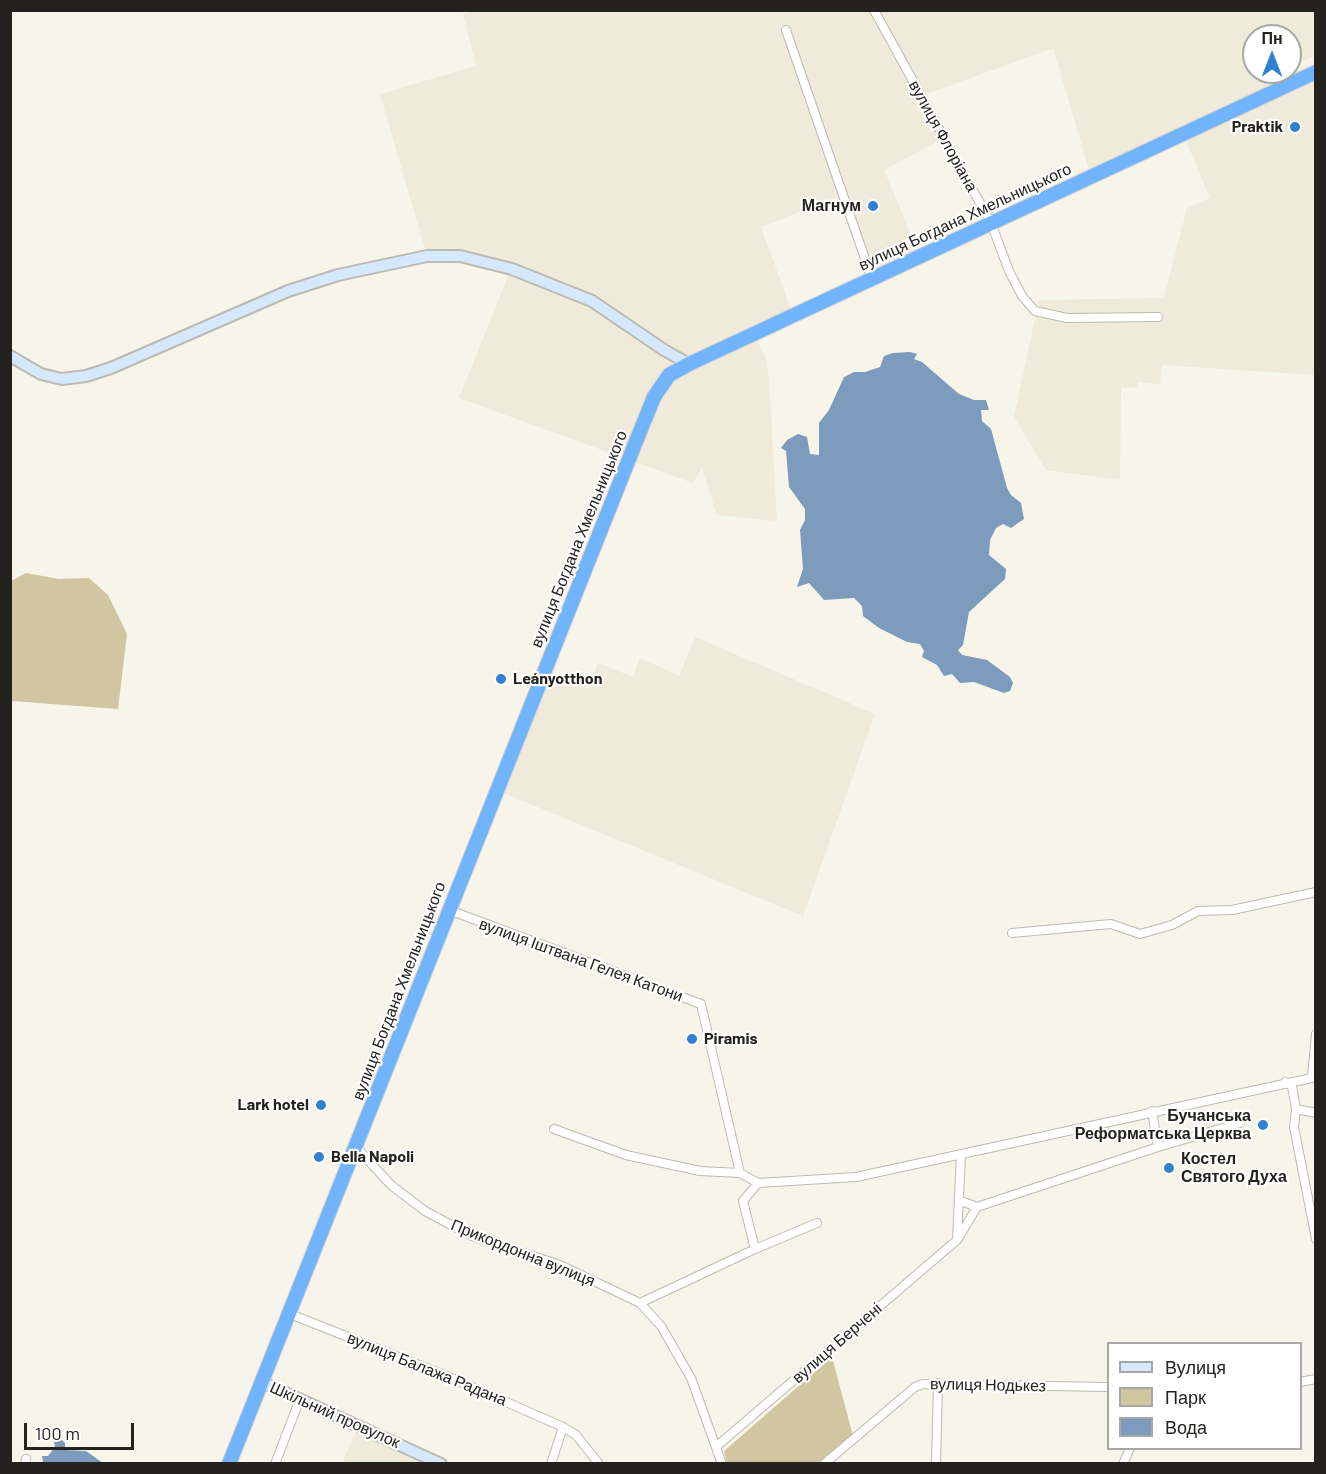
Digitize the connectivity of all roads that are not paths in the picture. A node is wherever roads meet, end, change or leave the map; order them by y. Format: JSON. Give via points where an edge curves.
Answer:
{"nodes":[{"id":1,"x":874,"y":10,"type":"edge"},
{"id":2,"x":786,"y":30,"type":"dead end"},
{"id":3,"x":1316,"y":72,"type":"edge"},
{"id":4,"x":991,"y":223,"type":"junction"},
{"id":5,"x":872,"y":279,"type":"junction"},
{"id":6,"x":1158,"y":317,"type":"dead end"},
{"id":7,"x":10,"y":356,"type":"edge"},
{"id":8,"x":689,"y":364,"type":"junction"},
{"id":9,"x":1316,"y":892,"type":"edge"},
{"id":10,"x":448,"y":910,"type":"junction"},
{"id":11,"x":1012,"y":933,"type":"dead end"},
{"id":12,"x":1316,"y":1034,"type":"edge"},
{"id":13,"x":1314,"y":1077,"type":"edge"},
{"id":14,"x":1285,"y":1082,"type":"junction"},
{"id":15,"x":1296,"y":1109,"type":"junction"},
{"id":16,"x":1152,"y":1112,"type":"junction"},
{"id":17,"x":1316,"y":1113,"type":"edge"},
{"id":18,"x":1240,"y":1123,"type":"dead end"},
{"id":19,"x":554,"y":1129,"type":"dead end"},
{"id":20,"x":356,"y":1147,"type":"junction"},
{"id":21,"x":1158,"y":1147,"type":"junction"},
{"id":22,"x":961,"y":1154,"type":"junction"},
{"id":23,"x":740,"y":1173,"type":"junction"},
{"id":24,"x":758,"y":1182,"type":"junction"},
{"id":25,"x":961,"y":1201,"type":"junction"},
{"id":26,"x":976,"y":1207,"type":"junction"},
{"id":27,"x":817,"y":1223,"type":"dead end"},
{"id":28,"x":1316,"y":1239,"type":"edge"},
{"id":29,"x":957,"y":1240,"type":"junction"},
{"id":30,"x":755,"y":1249,"type":"junction"},
{"id":31,"x":640,"y":1303,"type":"junction"},
{"id":32,"x":290,"y":1314,"type":"junction"},
{"id":33,"x":262,"y":1382,"type":"junction"},
{"id":34,"x":938,"y":1383,"type":"junction"},
{"id":35,"x":1107,"y":1388,"type":"edge"},
{"id":36,"x":300,"y":1400,"type":"junction"},
{"id":37,"x":563,"y":1426,"type":"junction"},
{"id":38,"x":717,"y":1446,"type":"junction"},
{"id":39,"x":1130,"y":1450,"type":"edge"},
{"id":40,"x":230,"y":1464,"type":"edge"},
{"id":41,"x":275,"y":1464,"type":"edge"},
{"id":42,"x":441,"y":1464,"type":"edge"},
{"id":43,"x":551,"y":1464,"type":"edge"},
{"id":44,"x":599,"y":1464,"type":"edge"},
{"id":45,"x":722,"y":1464,"type":"edge"},
{"id":46,"x":824,"y":1464,"type":"edge"},
{"id":47,"x":936,"y":1464,"type":"edge"},
{"id":48,"x":1123,"y":1464,"type":"edge"}],
"edges":[{"from":1,"to":4,"type":"street","name":"вулиця Флоріана"},
{"from":2,"to":5,"type":"street"},
{"from":3,"to":4,"type":"highway","name":"вулиця Богдана Хмельницького"},
{"from":4,"to":5,"type":"highway","name":"вулиця Богдана Хмельницького"},
{"from":4,"to":6,"type":"street","name":"вулиця Флоріана","via":[[1009,271],[1035,311],[1067,318]]},
{"from":5,"to":8,"type":"highway","name":"вулиця Богдана Хмельницького"},
{"from":7,"to":8,"type":"street","via":[[41,374],[62,379],[86,376],[288,291],[338,274],[427,256],[460,256],[496,264],[592,301]]},
{"from":8,"to":10,"type":"highway","name":"вулиця Богдана Хмельницького","via":[[669,375],[654,397]]},
{"from":9,"to":11,"type":"street","via":[[1232,910],[1198,911],[1172,925],[1140,934],[1111,924]]},
{"from":10,"to":20,"type":"highway","name":"вулиця Богдана Хмельницького"},
{"from":10,"to":23,"type":"street","name":"вулиця Іштвана Гелея Катони","via":[[701,1004]]},
{"from":12,"to":13,"type":"street"},
{"from":13,"to":14,"type":"street"},
{"from":14,"to":15,"type":"street","via":[[1292,1086]]},
{"from":14,"to":16,"type":"street"},
{"from":15,"to":17,"type":"street"},
{"from":15,"to":28,"type":"street","via":[[1294,1127]]},
{"from":16,"to":21,"type":"street"},
{"from":16,"to":22,"type":"street"},
{"from":18,"to":21,"type":"street"},
{"from":19,"to":23,"type":"street","via":[[626,1155],[700,1171]]},
{"from":20,"to":31,"type":"street","name":"Прикордонна вулиця","via":[[391,1185],[425,1211],[472,1236],[560,1265]]},
{"from":20,"to":32,"type":"highway","name":"вулиця Богдана Хмельницького"},
{"from":21,"to":26,"type":"street"},
{"from":22,"to":24,"type":"street","via":[[856,1177]]},
{"from":22,"to":25,"type":"street"},
{"from":23,"to":24,"type":"street"},
{"from":24,"to":30,"type":"street","via":[[743,1201]]},
{"from":25,"to":26,"type":"street"},
{"from":25,"to":29,"type":"street"},
{"from":26,"to":29,"type":"street","name":"вулиця Берчені"},
{"from":27,"to":30,"type":"street"},
{"from":29,"to":38,"type":"street","name":"вулиця Берчені"},
{"from":30,"to":31,"type":"street"},
{"from":31,"to":38,"type":"street","name":"Прикордонна вулиця","via":[[661,1326],[691,1378]]},
{"from":32,"to":33,"type":"highway","name":"вулиця Богдана Хмельницького"},
{"from":32,"to":37,"type":"street","name":"вулиця Балажа Радана"},
{"from":33,"to":36,"type":"street","name":"Шкільний провулок"},
{"from":33,"to":40,"type":"highway","name":"вулиця Богдана Хмельницького"},
{"from":34,"to":35,"type":"street","name":"вулиця Нодькез"},
{"from":34,"to":46,"type":"street","name":"вулиця Нодькез","via":[[915,1387]]},
{"from":34,"to":47,"type":"street"},
{"from":36,"to":41,"type":"street"},
{"from":36,"to":42,"type":"street","name":"Шкільний провулок"},
{"from":37,"to":43,"type":"street"},
{"from":37,"to":44,"type":"street","name":"вулиця Балажа Радана","via":[[576,1435]]},
{"from":38,"to":45,"type":"street","name":"Прикордонна вулиця"},
{"from":39,"to":48,"type":"street"}]}
